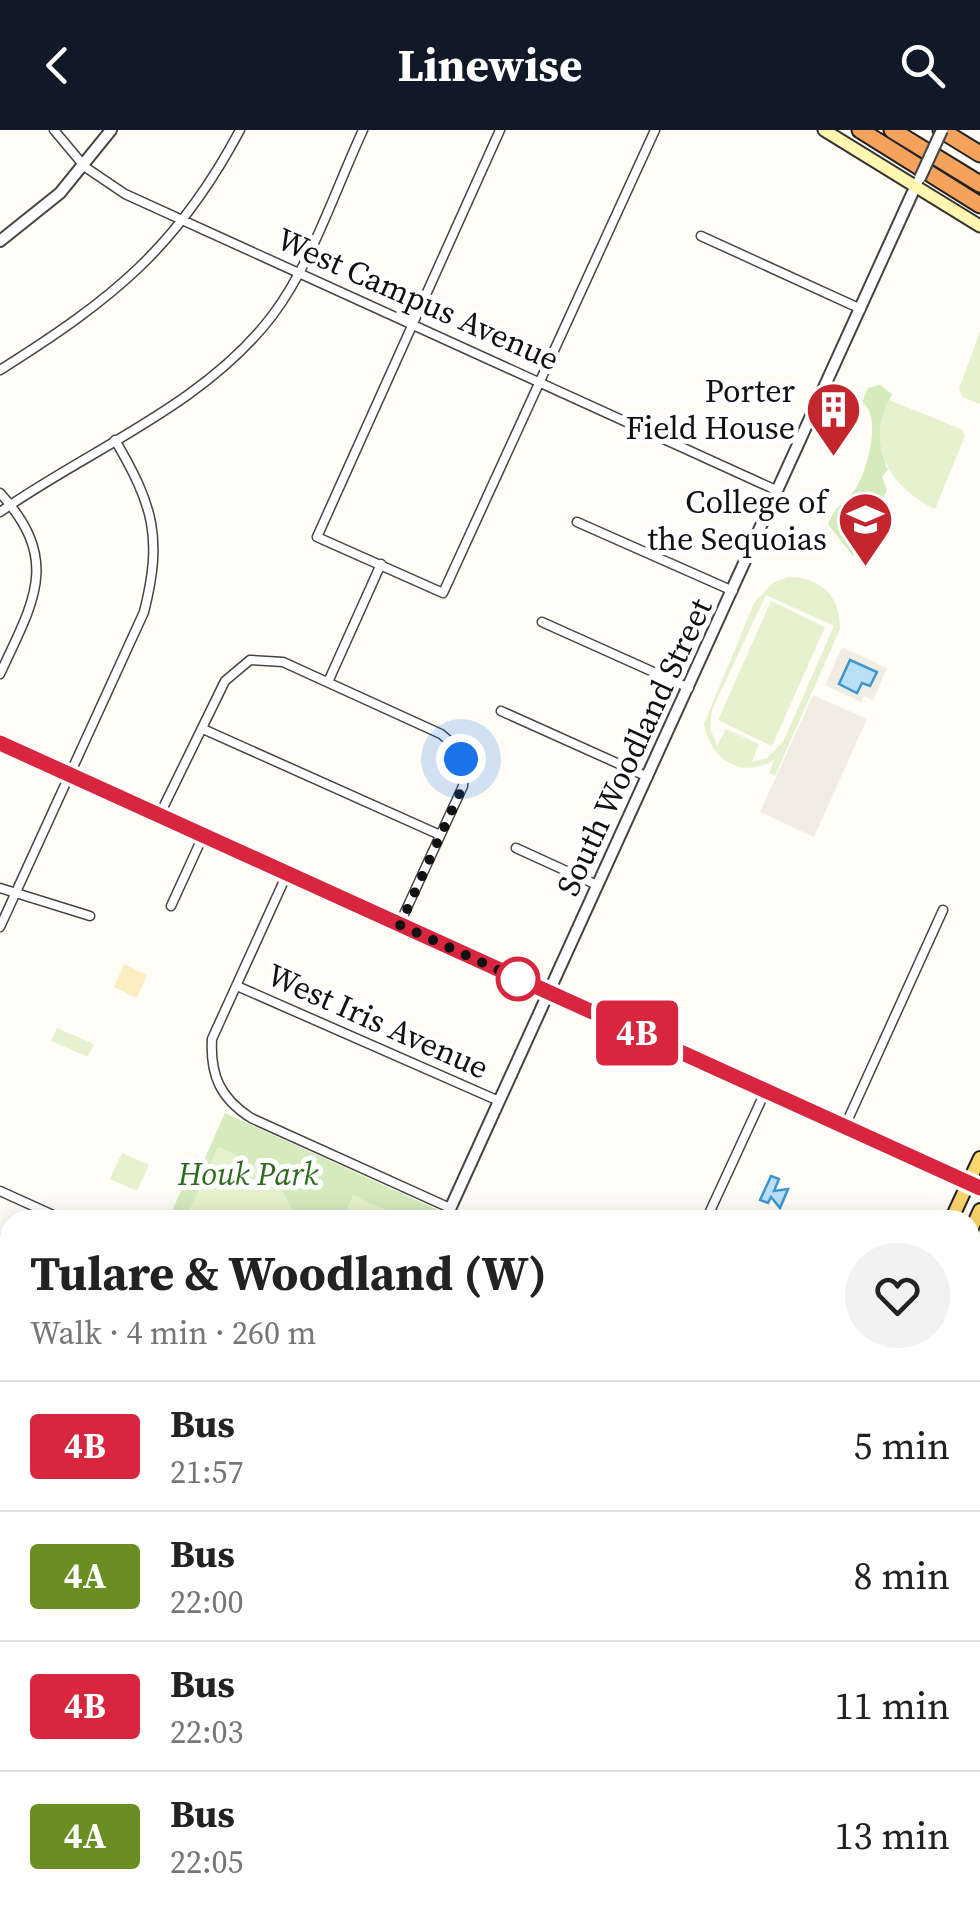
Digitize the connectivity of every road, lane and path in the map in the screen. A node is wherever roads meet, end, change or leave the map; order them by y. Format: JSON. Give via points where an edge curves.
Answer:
{"nodes":[{"id":1,"x":54,"y":130,"type":"edge"},
{"id":2,"x":111,"y":130,"type":"edge"},
{"id":3,"x":240,"y":130,"type":"edge"},
{"id":4,"x":363,"y":130,"type":"edge"},
{"id":5,"x":500,"y":130,"type":"edge"},
{"id":6,"x":655,"y":130,"type":"edge"},
{"id":7,"x":824,"y":130,"type":"edge"},
{"id":8,"x":860,"y":130,"type":"edge"},
{"id":9,"x":892,"y":130,"type":"edge"},
{"id":10,"x":942,"y":130,"type":"edge"},
{"id":11,"x":955,"y":130,"type":"edge"},
{"id":12,"x":980,"y":144,"type":"edge"},
{"id":13,"x":980,"y":154,"type":"edge"},
{"id":14,"x":85,"y":167,"type":"junction"},
{"id":15,"x":918,"y":182,"type":"junction"},
{"id":16,"x":980,"y":184,"type":"edge"},
{"id":17,"x":980,"y":205,"type":"edge"},
{"id":18,"x":185,"y":220,"type":"junction"},
{"id":19,"x":980,"y":226,"type":"edge"},
{"id":20,"x":701,"y":236,"type":"dead end"},
{"id":21,"x":0,"y":241,"type":"edge"},
{"id":22,"x":297,"y":272,"type":"junction"},
{"id":23,"x":861,"y":309,"type":"junction"},
{"id":24,"x":412,"y":325,"type":"junction"},
{"id":25,"x":0,"y":370,"type":"edge"},
{"id":26,"x":540,"y":382,"type":"junction"},
{"id":27,"x":116,"y":440,"type":"junction"},
{"id":28,"x":778,"y":491,"type":"junction"},
{"id":29,"x":0,"y":493,"type":"edge"},
{"id":30,"x":10,"y":505,"type":"junction"},
{"id":31,"x":0,"y":512,"type":"edge"},
{"id":32,"x":577,"y":522,"type":"dead end"},
{"id":33,"x":381,"y":564,"type":"junction"},
{"id":34,"x":733,"y":592,"type":"junction"},
{"id":35,"x":542,"y":622,"type":"dead end"},
{"id":36,"x":0,"y":674,"type":"edge"},
{"id":37,"x":328,"y":682,"type":"junction"},
{"id":38,"x":688,"y":688,"type":"junction"},
{"id":39,"x":501,"y":711,"type":"dead end"},
{"id":40,"x":203,"y":728,"type":"junction"},
{"id":41,"x":0,"y":743,"type":"edge"},
{"id":42,"x":67,"y":774,"type":"junction"},
{"id":43,"x":648,"y":777,"type":"junction"},
{"id":44,"x":159,"y":816,"type":"junction"},
{"id":45,"x":440,"y":835,"type":"junction"},
{"id":46,"x":203,"y":836,"type":"junction"},
{"id":47,"x":516,"y":848,"type":"dead end"},
{"id":48,"x":287,"y":874,"type":"junction"},
{"id":49,"x":597,"y":885,"type":"junction"},
{"id":50,"x":0,"y":888,"type":"edge"},
{"id":51,"x":15,"y":893,"type":"junction"},
{"id":52,"x":171,"y":906,"type":"dead end"},
{"id":53,"x":943,"y":910,"type":"dead end"},
{"id":54,"x":90,"y":916,"type":"dead end"},
{"id":55,"x":400,"y":925,"type":"junction"},
{"id":56,"x":0,"y":927,"type":"edge"},
{"id":57,"x":237,"y":986,"type":"junction"},
{"id":58,"x":548,"y":992,"type":"junction"},
{"id":59,"x":765,"y":1092,"type":"junction"},
{"id":60,"x":499,"y":1101,"type":"junction"},
{"id":61,"x":845,"y":1126,"type":"junction"},
{"id":62,"x":980,"y":1158,"type":"edge"},
{"id":63,"x":974,"y":1185,"type":"edge"},
{"id":64,"x":0,"y":1191,"type":"edge"},
{"id":65,"x":450,"y":1208,"type":"joint"},
{"id":66,"x":42,"y":1210,"type":"edge"},
{"id":67,"x":711,"y":1210,"type":"edge"},
{"id":68,"x":958,"y":1210,"type":"edge"}],
"edges":[{"from":1,"to":14,"type":"street","name":"West Campus Avenue"},
{"from":2,"to":14,"type":"street"},
{"from":3,"to":18,"type":"street"},
{"from":4,"to":22,"type":"street"},
{"from":5,"to":24,"type":"street"},
{"from":6,"to":26,"type":"street"},
{"from":7,"to":15,"type":"main road"},
{"from":8,"to":17,"type":"highway"},
{"from":9,"to":16,"type":"highway"},
{"from":10,"to":13,"type":"highway"},
{"from":10,"to":15,"type":"street","name":"South Woodland Street","bridge":true},
{"from":11,"to":12,"type":"highway"},
{"from":14,"to":18,"type":"street","name":"West Campus Avenue","via":[[125,194]]},
{"from":14,"to":21,"type":"street"},
{"from":15,"to":19,"type":"main road"},
{"from":15,"to":23,"type":"street","name":"South Woodland Street"},
{"from":18,"to":22,"type":"street","name":"West Campus Avenue"},
{"from":18,"to":25,"type":"street","via":[[105,301]]},
{"from":20,"to":23,"type":"street"},
{"from":22,"to":24,"type":"street","name":"West Campus Avenue"},
{"from":22,"to":27,"type":"street","via":[[275,312],[229,364]]},
{"from":23,"to":28,"type":"street","name":"South Woodland Street"},
{"from":24,"to":26,"type":"street","name":"West Campus Avenue"},
{"from":24,"to":33,"type":"street","via":[[317,537]]},
{"from":26,"to":28,"type":"street","name":"West Campus Avenue"},
{"from":26,"to":33,"type":"street","via":[[443,594]]},
{"from":27,"to":30,"type":"street"},
{"from":27,"to":42,"type":"street","via":[[141,485],[157,548],[144,612]]},
{"from":28,"to":34,"type":"street","name":"South Woodland Street"},
{"from":29,"to":30,"type":"street"},
{"from":30,"to":31,"type":"street"},
{"from":30,"to":36,"type":"street","via":[[35,547],[39,573],[34,601]]},
{"from":32,"to":34,"type":"street"},
{"from":33,"to":37,"type":"street"},
{"from":34,"to":38,"type":"street","name":"South Woodland Street"},
{"from":35,"to":38,"type":"street"},
{"from":37,"to":40,"type":"street","via":[[283,662],[250,660],[225,681]]},
{"from":37,"to":45,"type":"street","via":[[441,734],[461,759],[463,786]]},
{"from":38,"to":43,"type":"street","name":"South Woodland Street"},
{"from":39,"to":43,"type":"street"},
{"from":40,"to":44,"type":"street"},
{"from":40,"to":45,"type":"street"},
{"from":41,"to":42,"type":"street"},
{"from":42,"to":44,"type":"street"},
{"from":42,"to":51,"type":"street"},
{"from":43,"to":49,"type":"street","name":"South Woodland Street"},
{"from":44,"to":46,"type":"street"},
{"from":45,"to":55,"type":"street"},
{"from":46,"to":48,"type":"street"},
{"from":46,"to":52,"type":"street"},
{"from":47,"to":49,"type":"street"},
{"from":48,"to":55,"type":"street"},
{"from":48,"to":57,"type":"street"},
{"from":49,"to":58,"type":"street","name":"South Woodland Street"},
{"from":50,"to":51,"type":"street"},
{"from":51,"to":54,"type":"street"},
{"from":51,"to":56,"type":"street"},
{"from":53,"to":61,"type":"street"},
{"from":55,"to":58,"type":"street"},
{"from":57,"to":60,"type":"street","name":"West Iris Avenue"},
{"from":57,"to":65,"type":"street","via":[[212,1040],[211,1064],[216,1084],[235,1108]]},
{"from":58,"to":59,"type":"street"},
{"from":58,"to":60,"type":"street","name":"South Woodland Street"},
{"from":59,"to":61,"type":"street"},
{"from":59,"to":67,"type":"street"},
{"from":60,"to":65,"type":"street","name":"South Woodland Street"},
{"from":61,"to":63,"type":"street"},
{"from":62,"to":63,"type":"main road"},
{"from":63,"to":68,"type":"main road"},
{"from":64,"to":66,"type":"street"}]}
